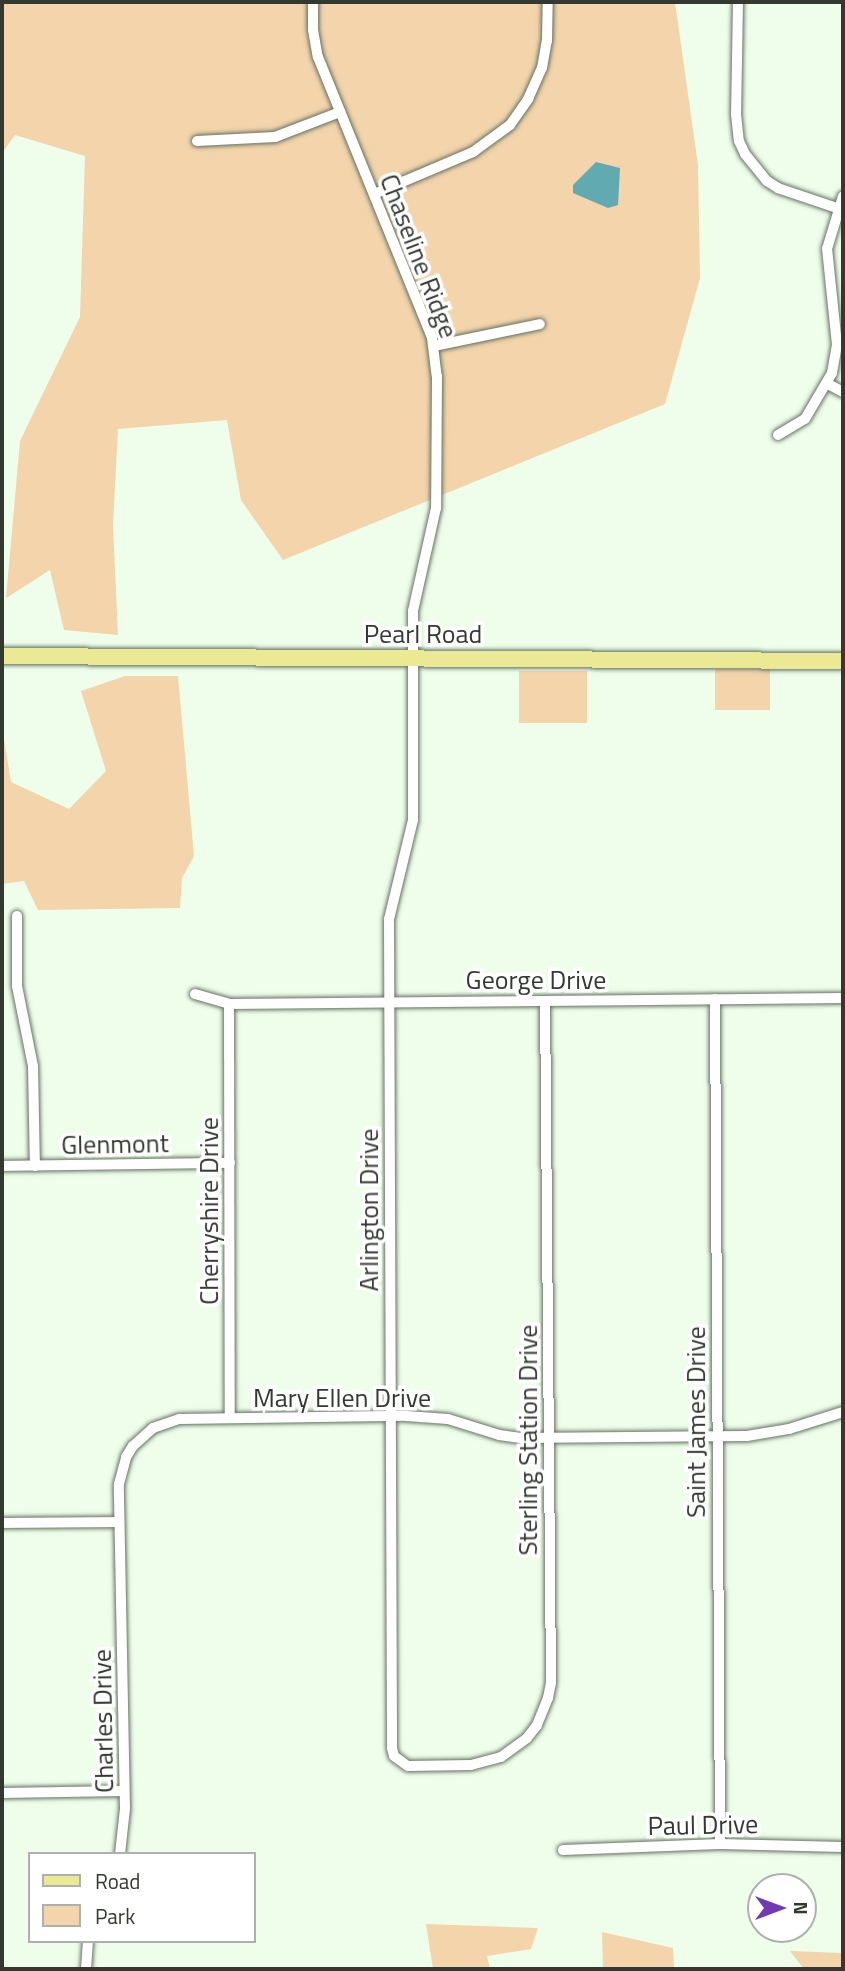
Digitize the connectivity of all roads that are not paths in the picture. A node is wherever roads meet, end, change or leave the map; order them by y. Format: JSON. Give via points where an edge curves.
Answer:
{"nodes":[{"id":1,"x":313,"y":2,"type":"edge"},
{"id":2,"x":548,"y":2,"type":"edge"},
{"id":3,"x":738,"y":2,"type":"edge"},
{"id":4,"x":340,"y":112,"type":"junction"},
{"id":5,"x":197,"y":141,"type":"dead end"},
{"id":6,"x":373,"y":194,"type":"junction"},
{"id":7,"x":843,"y":196,"type":"edge"},
{"id":8,"x":841,"y":209,"type":"edge"},
{"id":9,"x":540,"y":324,"type":"dead end"},
{"id":10,"x":434,"y":346,"type":"junction"},
{"id":11,"x":828,"y":384,"type":"junction"},
{"id":12,"x":843,"y":391,"type":"edge"},
{"id":13,"x":778,"y":435,"type":"dead end"},
{"id":14,"x":2,"y":656,"type":"edge"},
{"id":15,"x":412,"y":658,"type":"junction"},
{"id":16,"x":843,"y":661,"type":"edge"},
{"id":17,"x":16,"y":916,"type":"dead end"},
{"id":18,"x":195,"y":994,"type":"dead end"},
{"id":19,"x":843,"y":998,"type":"edge"},
{"id":20,"x":715,"y":999,"type":"junction"},
{"id":21,"x":545,"y":1001,"type":"junction"},
{"id":22,"x":389,"y":1002,"type":"junction"},
{"id":23,"x":229,"y":1004,"type":"junction"},
{"id":24,"x":230,"y":1163,"type":"junction"},
{"id":25,"x":2,"y":1166,"type":"edge"},
{"id":26,"x":35,"y":1166,"type":"junction"},
{"id":27,"x":843,"y":1412,"type":"edge"},
{"id":28,"x":391,"y":1417,"type":"junction"},
{"id":29,"x":230,"y":1418,"type":"junction"},
{"id":30,"x":716,"y":1436,"type":"junction"},
{"id":31,"x":549,"y":1438,"type":"junction"},
{"id":32,"x":119,"y":1522,"type":"junction"},
{"id":33,"x":2,"y":1523,"type":"edge"},
{"id":34,"x":122,"y":1587,"type":"joint"},
{"id":35,"x":401,"y":1763,"type":"joint"},
{"id":36,"x":124,"y":1791,"type":"junction"},
{"id":37,"x":2,"y":1793,"type":"edge"},
{"id":38,"x":720,"y":1844,"type":"junction"},
{"id":39,"x":843,"y":1847,"type":"edge"},
{"id":40,"x":564,"y":1850,"type":"dead end"},
{"id":41,"x":120,"y":1852,"type":"edge"},
{"id":42,"x":88,"y":1943,"type":"edge"},
{"id":43,"x":86,"y":1969,"type":"edge"}],
"edges":[{"from":1,"to":4,"type":"street","name":"Chaseline Ridge","via":[[318,57]]},
{"from":2,"to":6,"type":"street","via":[[542,68],[510,125],[481,148]]},
{"from":3,"to":8,"type":"street","via":[[736,114],[745,154],[778,188]]},
{"from":4,"to":5,"type":"street","via":[[275,137]]},
{"from":4,"to":6,"type":"street","name":"Chaseline Ridge"},
{"from":6,"to":10,"type":"street","name":"Chaseline Ridge"},
{"from":7,"to":8,"type":"street"},
{"from":8,"to":11,"type":"street","via":[[827,249],[837,345]]},
{"from":9,"to":10,"type":"street"},
{"from":10,"to":15,"type":"street","name":"Chaseline Ridge","via":[[438,386],[436,508],[415,596]]},
{"from":11,"to":12,"type":"street"},
{"from":11,"to":13,"type":"street","via":[[805,419]]},
{"from":14,"to":15,"type":"main road","name":"Pearl Road"},
{"from":15,"to":16,"type":"main road","name":"Pearl Road"},
{"from":15,"to":22,"type":"street","name":"Arlington Drive","via":[[413,820],[389,919]]},
{"from":17,"to":26,"type":"street","via":[[17,986],[33,1066]]},
{"from":18,"to":23,"type":"street","name":"George Drive"},
{"from":19,"to":20,"type":"street","name":"George Drive"},
{"from":20,"to":21,"type":"street","name":"George Drive"},
{"from":20,"to":30,"type":"street","name":"Saint James Drive"},
{"from":21,"to":22,"type":"street","name":"George Drive"},
{"from":21,"to":31,"type":"street","name":"Sterling Station Drive"},
{"from":22,"to":23,"type":"street","name":"George Drive"},
{"from":22,"to":28,"type":"street","name":"Arlington Drive"},
{"from":23,"to":24,"type":"street","name":"Cherryshire Drive"},
{"from":24,"to":26,"type":"street","name":"Glenmont"},
{"from":24,"to":29,"type":"street","name":"Cherryshire Drive"},
{"from":25,"to":26,"type":"street","name":"Glenmont"},
{"from":27,"to":30,"type":"street","name":"Mary Ellen Drive","via":[[768,1433]]},
{"from":28,"to":29,"type":"street","name":"Mary Ellen Drive"},
{"from":28,"to":31,"type":"street","name":"Mary Ellen Drive","via":[[448,1419],[499,1435]]},
{"from":28,"to":35,"type":"street","name":"Arlington Drive","via":[[392,1748]]},
{"from":29,"to":32,"type":"street","name":"Mary Ellen Drive","via":[[179,1419],[142,1436],[121,1470]]},
{"from":30,"to":31,"type":"street","name":"Mary Ellen Drive"},
{"from":30,"to":38,"type":"street","name":"Saint James Drive"},
{"from":31,"to":35,"type":"street","name":"Sterling Station Drive","via":[[551,1683],[544,1712],[527,1738],[486,1763]]},
{"from":32,"to":33,"type":"street"},
{"from":32,"to":34,"type":"street","name":"Mary Ellen Drive"},
{"from":34,"to":36,"type":"street","name":"Charles Drive"},
{"from":36,"to":37,"type":"street"},
{"from":36,"to":41,"type":"street","name":"Charles Drive"},
{"from":38,"to":39,"type":"street","name":"Paul Drive"},
{"from":38,"to":40,"type":"street","name":"Paul Drive"},
{"from":42,"to":43,"type":"street"}]}
